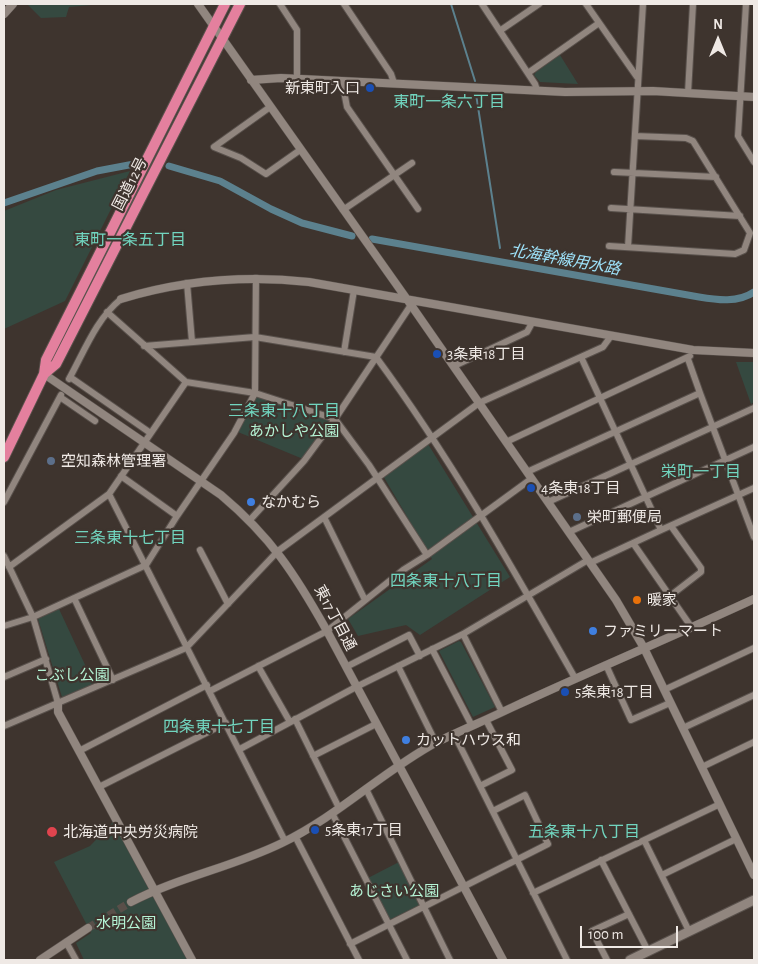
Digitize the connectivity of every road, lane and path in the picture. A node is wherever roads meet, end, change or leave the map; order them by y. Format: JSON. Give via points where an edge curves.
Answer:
{"nodes":[{"id":1,"x":14,"y":4,"type":"edge"},
{"id":2,"x":198,"y":4,"type":"edge"},
{"id":3,"x":226,"y":4,"type":"edge"},
{"id":4,"x":240,"y":4,"type":"edge"},
{"id":5,"x":280,"y":4,"type":"edge"},
{"id":6,"x":344,"y":4,"type":"edge"},
{"id":7,"x":482,"y":4,"type":"edge"},
{"id":8,"x":539,"y":4,"type":"edge"},
{"id":9,"x":586,"y":4,"type":"edge"},
{"id":10,"x":643,"y":4,"type":"edge"},
{"id":11,"x":693,"y":4,"type":"edge"},
{"id":12,"x":746,"y":4,"type":"edge"},
{"id":13,"x":4,"y":14,"type":"edge"},
{"id":14,"x":599,"y":23,"type":"junction"},
{"id":15,"x":213,"y":26,"type":"junction"},
{"id":16,"x":500,"y":30,"type":"junction"},
{"id":17,"x":222,"y":38,"type":"junction"},
{"id":18,"x":528,"y":73,"type":"junction"},
{"id":19,"x":638,"y":77,"type":"junction"},
{"id":20,"x":297,"y":78,"type":"junction"},
{"id":21,"x":251,"y":80,"type":"junction"},
{"id":22,"x":342,"y":80,"type":"junction"},
{"id":23,"x":394,"y":83,"type":"junction"},
{"id":24,"x":537,"y":90,"type":"junction"},
{"id":25,"x":638,"y":91,"type":"junction"},
{"id":26,"x":688,"y":93,"type":"junction"},
{"id":27,"x":740,"y":96,"type":"junction"},
{"id":28,"x":754,"y":97,"type":"edge"},
{"id":29,"x":270,"y":107,"type":"junction"},
{"id":30,"x":635,"y":136,"type":"junction"},
{"id":31,"x":300,"y":150,"type":"junction"},
{"id":32,"x":754,"y":162,"type":"edge"},
{"id":33,"x":412,"y":163,"type":"dead end"},
{"id":34,"x":614,"y":172,"type":"dead end"},
{"id":35,"x":633,"y":172,"type":"junction"},
{"id":36,"x":394,"y":175,"type":"junction"},
{"id":37,"x":716,"y":177,"type":"junction"},
{"id":38,"x":611,"y":208,"type":"dead end"},
{"id":39,"x":418,"y":209,"type":"dead end"},
{"id":40,"x":342,"y":210,"type":"junction"},
{"id":41,"x":631,"y":210,"type":"junction"},
{"id":42,"x":740,"y":216,"type":"junction"},
{"id":43,"x":609,"y":246,"type":"dead end"},
{"id":44,"x":628,"y":247,"type":"junction"},
{"id":45,"x":256,"y":278,"type":"junction"},
{"id":46,"x":187,"y":283,"type":"junction"},
{"id":47,"x":354,"y":290,"type":"junction"},
{"id":48,"x":121,"y":299,"type":"joint"},
{"id":49,"x":409,"y":302,"type":"junction"},
{"id":50,"x":107,"y":312,"type":"junction"},
{"id":51,"x":532,"y":323,"type":"junction"},
{"id":52,"x":611,"y":336,"type":"junction"},
{"id":53,"x":255,"y":337,"type":"junction"},
{"id":54,"x":192,"y":342,"type":"junction"},
{"id":55,"x":144,"y":346,"type":"junction"},
{"id":56,"x":693,"y":350,"type":"junction"},
{"id":57,"x":344,"y":352,"type":"junction"},
{"id":58,"x":754,"y":353,"type":"edge"},
{"id":59,"x":376,"y":357,"type":"junction"},
{"id":60,"x":581,"y":357,"type":"junction"},
{"id":61,"x":688,"y":358,"type":"junction"},
{"id":62,"x":454,"y":366,"type":"junction"},
{"id":63,"x":44,"y":374,"type":"junction"},
{"id":64,"x":186,"y":382,"type":"junction"},
{"id":65,"x":700,"y":393,"type":"junction"},
{"id":66,"x":255,"y":394,"type":"junction"},
{"id":67,"x":600,"y":399,"type":"junction"},
{"id":68,"x":479,"y":404,"type":"junction"},
{"id":69,"x":754,"y":408,"type":"edge"},
{"id":70,"x":335,"y":419,"type":"junction"},
{"id":71,"x":95,"y":421,"type":"dead end"},
{"id":72,"x":713,"y":426,"type":"junction"},
{"id":73,"x":149,"y":432,"type":"junction"},
{"id":74,"x":614,"y":432,"type":"junction"},
{"id":75,"x":433,"y":438,"type":"junction"},
{"id":76,"x":143,"y":441,"type":"junction"},
{"id":77,"x":506,"y":442,"type":"junction"},
{"id":78,"x":754,"y":447,"type":"edge"},
{"id":79,"x":4,"y":457,"type":"edge"},
{"id":80,"x":726,"y":460,"type":"junction"},
{"id":81,"x":629,"y":464,"type":"junction"},
{"id":82,"x":529,"y":475,"type":"junction"},
{"id":83,"x":121,"y":476,"type":"junction"},
{"id":84,"x":377,"y":478,"type":"junction"},
{"id":85,"x":202,"y":481,"type":"junction"},
{"id":86,"x":754,"y":488,"type":"edge"},
{"id":87,"x":109,"y":494,"type":"junction"},
{"id":88,"x":738,"y":495,"type":"junction"},
{"id":89,"x":646,"y":498,"type":"junction"},
{"id":90,"x":4,"y":502,"type":"edge"},
{"id":91,"x":548,"y":502,"type":"junction"},
{"id":92,"x":177,"y":516,"type":"junction"},
{"id":93,"x":482,"y":516,"type":"junction"},
{"id":94,"x":324,"y":517,"type":"junction"},
{"id":95,"x":249,"y":521,"type":"junction"},
{"id":96,"x":671,"y":526,"type":"junction"},
{"id":97,"x":661,"y":530,"type":"junction"},
{"id":98,"x":569,"y":532,"type":"junction"},
{"id":99,"x":754,"y":536,"type":"edge"},
{"id":100,"x":633,"y":543,"type":"junction"},
{"id":101,"x":200,"y":550,"type":"dead end"},
{"id":102,"x":278,"y":551,"type":"junction"},
{"id":103,"x":427,"y":555,"type":"junction"},
{"id":104,"x":4,"y":556,"type":"edge"},
{"id":105,"x":589,"y":561,"type":"junction"},
{"id":106,"x":146,"y":565,"type":"junction"},
{"id":107,"x":9,"y":567,"type":"junction"},
{"id":108,"x":528,"y":595,"type":"junction"},
{"id":109,"x":670,"y":596,"type":"junction"},
{"id":110,"x":74,"y":598,"type":"junction"},
{"id":111,"x":754,"y":599,"type":"edge"},
{"id":112,"x":365,"y":600,"type":"junction"},
{"id":113,"x":228,"y":604,"type":"junction"},
{"id":114,"x":33,"y":617,"type":"junction"},
{"id":115,"x":4,"y":626,"type":"edge"},
{"id":116,"x":692,"y":628,"type":"junction"},
{"id":117,"x":327,"y":630,"type":"junction"},
{"id":118,"x":463,"y":634,"type":"junction"},
{"id":119,"x":186,"y":648,"type":"junction"},
{"id":120,"x":644,"y":648,"type":"junction"},
{"id":121,"x":754,"y":648,"type":"edge"},
{"id":122,"x":432,"y":649,"type":"junction"},
{"id":123,"x":420,"y":656,"type":"junction"},
{"id":124,"x":46,"y":659,"type":"junction"},
{"id":125,"x":606,"y":665,"type":"junction"},
{"id":126,"x":258,"y":666,"type":"junction"},
{"id":127,"x":398,"y":666,"type":"junction"},
{"id":128,"x":346,"y":668,"type":"junction"},
{"id":129,"x":4,"y":676,"type":"edge"},
{"id":130,"x":575,"y":678,"type":"junction"},
{"id":131,"x":113,"y":680,"type":"junction"},
{"id":132,"x":356,"y":687,"type":"junction"},
{"id":133,"x":208,"y":688,"type":"junction"},
{"id":134,"x":664,"y":690,"type":"junction"},
{"id":135,"x":754,"y":696,"type":"edge"},
{"id":136,"x":670,"y":702,"type":"junction"},
{"id":137,"x":58,"y":703,"type":"junction"},
{"id":138,"x":502,"y":712,"type":"junction"},
{"id":139,"x":486,"y":720,"type":"junction"},
{"id":140,"x":292,"y":721,"type":"junction"},
{"id":141,"x":226,"y":723,"type":"junction"},
{"id":142,"x":376,"y":724,"type":"junction"},
{"id":143,"x":4,"y":726,"type":"edge"},
{"id":144,"x":472,"y":726,"type":"junction"},
{"id":145,"x":683,"y":728,"type":"junction"},
{"id":146,"x":454,"y":734,"type":"junction"},
{"id":147,"x":754,"y":742,"type":"edge"},
{"id":148,"x":436,"y":743,"type":"junction"},
{"id":149,"x":240,"y":749,"type":"junction"},
{"id":150,"x":79,"y":751,"type":"junction"},
{"id":151,"x":314,"y":756,"type":"junction"},
{"id":152,"x":399,"y":766,"type":"junction"},
{"id":153,"x":702,"y":767,"type":"junction"},
{"id":154,"x":480,"y":786,"type":"junction"},
{"id":155,"x":99,"y":787,"type":"junction"},
{"id":156,"x":366,"y":789,"type":"junction"},
{"id":157,"x":720,"y":804,"type":"junction"},
{"id":158,"x":339,"y":808,"type":"junction"},
{"id":159,"x":492,"y":811,"type":"junction"},
{"id":160,"x":332,"y":813,"type":"junction"},
{"id":161,"x":295,"y":836,"type":"junction"},
{"id":162,"x":736,"y":839,"type":"junction"},
{"id":163,"x":286,"y":841,"type":"junction"},
{"id":164,"x":645,"y":842,"type":"junction"},
{"id":165,"x":517,"y":859,"type":"junction"},
{"id":166,"x":601,"y":860,"type":"junction"},
{"id":167,"x":662,"y":875,"type":"junction"},
{"id":168,"x":754,"y":875,"type":"edge"},
{"id":169,"x":464,"y":886,"type":"junction"},
{"id":170,"x":155,"y":890,"type":"junction"},
{"id":171,"x":533,"y":892,"type":"junction"},
{"id":172,"x":754,"y":900,"type":"edge"},
{"id":173,"x":131,"y":902,"type":"tunnel mouth"},
{"id":174,"x":424,"y":906,"type":"junction"},
{"id":175,"x":629,"y":914,"type":"junction"},
{"id":176,"x":388,"y":924,"type":"junction"},
{"id":177,"x":88,"y":928,"type":"tunnel mouth"},
{"id":178,"x":689,"y":931,"type":"junction"},
{"id":179,"x":66,"y":942,"type":"junction"},
{"id":180,"x":350,"y":944,"type":"junction"},
{"id":181,"x":648,"y":951,"type":"junction"},
{"id":182,"x":42,"y":960,"type":"edge"},
{"id":183,"x":76,"y":960,"type":"edge"},
{"id":184,"x":192,"y":960,"type":"edge"},
{"id":185,"x":359,"y":960,"type":"edge"},
{"id":186,"x":407,"y":960,"type":"edge"},
{"id":187,"x":450,"y":960,"type":"edge"},
{"id":188,"x":503,"y":960,"type":"edge"},
{"id":189,"x":567,"y":960,"type":"edge"},
{"id":190,"x":607,"y":960,"type":"edge"},
{"id":191,"x":630,"y":960,"type":"edge"}],
"edges":[{"from":1,"to":13,"type":"street"},
{"from":2,"to":15,"type":"street"},
{"from":3,"to":15,"type":"highway","name":"国道12号"},
{"from":4,"to":17,"type":"highway","name":"国道12号"},
{"from":5,"to":20,"type":"street","via":[[297,30]]},
{"from":6,"to":23,"type":"street"},
{"from":7,"to":16,"type":"street"},
{"from":8,"to":16,"type":"street"},
{"from":9,"to":14,"type":"street"},
{"from":10,"to":19,"type":"street"},
{"from":11,"to":26,"type":"street"},
{"from":12,"to":27,"type":"street"},
{"from":14,"to":18,"type":"street"},
{"from":14,"to":19,"type":"street"},
{"from":15,"to":17,"type":"street"},
{"from":15,"to":63,"type":"highway","name":"国道12号","via":[[46,360]]},
{"from":16,"to":18,"type":"street"},
{"from":17,"to":21,"type":"street"},
{"from":17,"to":63,"type":"highway","name":"国道12号","via":[[56,364]]},
{"from":18,"to":24,"type":"street"},
{"from":19,"to":25,"type":"street"},
{"from":20,"to":21,"type":"street"},
{"from":20,"to":22,"type":"street"},
{"from":21,"to":29,"type":"street"},
{"from":22,"to":23,"type":"street"},
{"from":22,"to":36,"type":"street","via":[[347,107]]},
{"from":23,"to":24,"type":"street"},
{"from":24,"to":25,"type":"street"},
{"from":25,"to":26,"type":"street"},
{"from":25,"to":30,"type":"street"},
{"from":26,"to":27,"type":"street"},
{"from":27,"to":28,"type":"street"},
{"from":27,"to":32,"type":"street","via":[[738,136]]},
{"from":29,"to":31,"type":"street"},
{"from":29,"to":31,"type":"street","via":[[214,148],[241,158],[266,174]]},
{"from":30,"to":35,"type":"street"},
{"from":30,"to":37,"type":"street","via":[[692,141]]},
{"from":31,"to":40,"type":"street"},
{"from":33,"to":36,"type":"street"},
{"from":34,"to":35,"type":"street"},
{"from":35,"to":37,"type":"street"},
{"from":35,"to":41,"type":"street"},
{"from":36,"to":39,"type":"street"},
{"from":36,"to":40,"type":"street"},
{"from":37,"to":42,"type":"street"},
{"from":38,"to":41,"type":"street"},
{"from":40,"to":49,"type":"street"},
{"from":41,"to":42,"type":"street"},
{"from":41,"to":44,"type":"street"},
{"from":42,"to":44,"type":"street","via":[[750,233],[744,250],[735,254]]},
{"from":43,"to":44,"type":"street"},
{"from":45,"to":46,"type":"street"},
{"from":45,"to":47,"type":"street"},
{"from":45,"to":53,"type":"street"},
{"from":46,"to":48,"type":"street"},
{"from":46,"to":54,"type":"street"},
{"from":47,"to":49,"type":"street"},
{"from":47,"to":57,"type":"street"},
{"from":48,"to":50,"type":"street"},
{"from":49,"to":51,"type":"street"},
{"from":49,"to":59,"type":"street"},
{"from":49,"to":62,"type":"street"},
{"from":50,"to":55,"type":"street"},
{"from":50,"to":73,"type":"street","via":[[70,378]]},
{"from":51,"to":52,"type":"street"},
{"from":51,"to":62,"type":"street","via":[[528,332]]},
{"from":52,"to":56,"type":"street"},
{"from":52,"to":60,"type":"street","via":[[603,347]]},
{"from":53,"to":54,"type":"street"},
{"from":53,"to":57,"type":"street"},
{"from":53,"to":66,"type":"street"},
{"from":54,"to":55,"type":"street"},
{"from":55,"to":64,"type":"street"},
{"from":56,"to":58,"type":"street"},
{"from":56,"to":61,"type":"street"},
{"from":57,"to":59,"type":"street"},
{"from":59,"to":70,"type":"street"},
{"from":59,"to":75,"type":"street"},
{"from":60,"to":67,"type":"street"},
{"from":60,"to":68,"type":"street"},
{"from":61,"to":65,"type":"street"},
{"from":61,"to":67,"type":"street"},
{"from":62,"to":68,"type":"street"},
{"from":63,"to":76,"type":"street","name":"東17丁目通"},
{"from":63,"to":79,"type":"highway","name":"国道12号"},
{"from":64,"to":66,"type":"street"},
{"from":64,"to":73,"type":"street"},
{"from":65,"to":72,"type":"street"},
{"from":65,"to":74,"type":"street"},
{"from":66,"to":70,"type":"street"},
{"from":66,"to":85,"type":"street"},
{"from":67,"to":74,"type":"street"},
{"from":67,"to":77,"type":"street"},
{"from":68,"to":75,"type":"street"},
{"from":68,"to":77,"type":"street"},
{"from":69,"to":72,"type":"street"},
{"from":70,"to":84,"type":"street"},
{"from":70,"to":95,"type":"street","via":[[304,461]]},
{"from":71,"to":90,"type":"street","via":[[60,396]]},
{"from":72,"to":80,"type":"street"},
{"from":72,"to":81,"type":"street"},
{"from":73,"to":76,"type":"street"},
{"from":74,"to":81,"type":"street"},
{"from":74,"to":82,"type":"street"},
{"from":75,"to":84,"type":"street"},
{"from":75,"to":93,"type":"street"},
{"from":76,"to":83,"type":"street"},
{"from":76,"to":85,"type":"street","name":"東17丁目通"},
{"from":77,"to":82,"type":"street"},
{"from":78,"to":80,"type":"street"},
{"from":80,"to":88,"type":"street"},
{"from":80,"to":89,"type":"street"},
{"from":81,"to":89,"type":"street"},
{"from":81,"to":91,"type":"street"},
{"from":82,"to":91,"type":"street"},
{"from":82,"to":93,"type":"street"},
{"from":83,"to":87,"type":"street"},
{"from":83,"to":92,"type":"street"},
{"from":84,"to":94,"type":"street"},
{"from":84,"to":103,"type":"street"},
{"from":85,"to":92,"type":"street"},
{"from":85,"to":95,"type":"street","name":"東17丁目通"},
{"from":86,"to":88,"type":"street"},
{"from":87,"to":106,"type":"street"},
{"from":87,"to":107,"type":"street"},
{"from":88,"to":96,"type":"street"},
{"from":88,"to":99,"type":"street"},
{"from":89,"to":97,"type":"street"},
{"from":89,"to":98,"type":"street"},
{"from":91,"to":98,"type":"street"},
{"from":92,"to":106,"type":"street"},
{"from":93,"to":103,"type":"street"},
{"from":93,"to":108,"type":"street"},
{"from":94,"to":102,"type":"street"},
{"from":94,"to":112,"type":"street"},
{"from":95,"to":102,"type":"street","name":"東17丁目通"},
{"from":96,"to":97,"type":"street"},
{"from":96,"to":109,"type":"street","via":[[701,572]]},
{"from":97,"to":100,"type":"street"},
{"from":98,"to":105,"type":"street"},
{"from":100,"to":105,"type":"street"},
{"from":100,"to":109,"type":"street"},
{"from":101,"to":113,"type":"street"},
{"from":102,"to":113,"type":"street"},
{"from":102,"to":117,"type":"street","name":"東17丁目通"},
{"from":103,"to":112,"type":"street"},
{"from":104,"to":107,"type":"street"},
{"from":105,"to":108,"type":"street"},
{"from":105,"to":120,"type":"street"},
{"from":106,"to":110,"type":"street"},
{"from":106,"to":119,"type":"street"},
{"from":107,"to":114,"type":"street"},
{"from":108,"to":118,"type":"street"},
{"from":108,"to":130,"type":"street"},
{"from":109,"to":116,"type":"street"},
{"from":110,"to":114,"type":"street"},
{"from":110,"to":131,"type":"street"},
{"from":111,"to":116,"type":"street"},
{"from":112,"to":117,"type":"street"},
{"from":113,"to":119,"type":"street"},
{"from":114,"to":115,"type":"street"},
{"from":114,"to":124,"type":"street"},
{"from":116,"to":120,"type":"street"},
{"from":117,"to":126,"type":"street"},
{"from":117,"to":128,"type":"street","name":"東17丁目通"},
{"from":118,"to":122,"type":"street"},
{"from":118,"to":138,"type":"street"},
{"from":119,"to":131,"type":"street"},
{"from":119,"to":133,"type":"street"},
{"from":120,"to":125,"type":"street"},
{"from":120,"to":134,"type":"street"},
{"from":121,"to":134,"type":"street"},
{"from":122,"to":123,"type":"street"},
{"from":122,"to":144,"type":"street"},
{"from":123,"to":127,"type":"street"},
{"from":123,"to":128,"type":"street","via":[[409,635]]},
{"from":124,"to":129,"type":"street"},
{"from":124,"to":137,"type":"street"},
{"from":125,"to":130,"type":"street"},
{"from":125,"to":136,"type":"street","via":[[631,720]]},
{"from":126,"to":133,"type":"street"},
{"from":126,"to":140,"type":"street"},
{"from":127,"to":132,"type":"street"},
{"from":127,"to":148,"type":"street"},
{"from":128,"to":132,"type":"street","name":"東17丁目通"},
{"from":130,"to":138,"type":"street"},
{"from":131,"to":137,"type":"street"},
{"from":132,"to":140,"type":"street"},
{"from":132,"to":142,"type":"street","name":"東17丁目通"},
{"from":133,"to":141,"type":"street"},
{"from":133,"to":150,"type":"street"},
{"from":134,"to":136,"type":"street"},
{"from":135,"to":145,"type":"street"},
{"from":136,"to":145,"type":"street"},
{"from":137,"to":143,"type":"street"},
{"from":137,"to":150,"type":"street","via":[[58,712]]},
{"from":138,"to":139,"type":"street"},
{"from":139,"to":144,"type":"street"},
{"from":139,"to":154,"type":"street","via":[[512,770]]},
{"from":140,"to":149,"type":"street"},
{"from":140,"to":151,"type":"street"},
{"from":141,"to":149,"type":"street"},
{"from":141,"to":155,"type":"street"},
{"from":142,"to":151,"type":"street"},
{"from":142,"to":152,"type":"street","name":"東17丁目通"},
{"from":144,"to":146,"type":"street"},
{"from":145,"to":153,"type":"street"},
{"from":146,"to":148,"type":"street"},
{"from":146,"to":154,"type":"street"},
{"from":147,"to":153,"type":"street"},
{"from":148,"to":152,"type":"street"},
{"from":149,"to":163,"type":"street"},
{"from":150,"to":155,"type":"street"},
{"from":151,"to":158,"type":"street"},
{"from":152,"to":156,"type":"street"},
{"from":152,"to":169,"type":"street","name":"東17丁目通"},
{"from":153,"to":157,"type":"street"},
{"from":154,"to":159,"type":"street"},
{"from":155,"to":170,"type":"street"},
{"from":156,"to":158,"type":"street"},
{"from":156,"to":174,"type":"street"},
{"from":157,"to":162,"type":"street"},
{"from":157,"to":164,"type":"street"},
{"from":158,"to":160,"type":"street"},
{"from":159,"to":165,"type":"street"},
{"from":159,"to":165,"type":"street","via":[[525,796],[548,844]]},
{"from":160,"to":161,"type":"street"},
{"from":160,"to":176,"type":"street"},
{"from":161,"to":163,"type":"street"},
{"from":161,"to":180,"type":"street"},
{"from":162,"to":167,"type":"street"},
{"from":162,"to":168,"type":"street"},
{"from":163,"to":170,"type":"street"},
{"from":164,"to":166,"type":"street"},
{"from":164,"to":167,"type":"street"},
{"from":165,"to":169,"type":"street"},
{"from":165,"to":171,"type":"street"},
{"from":166,"to":171,"type":"street"},
{"from":166,"to":175,"type":"street"},
{"from":167,"to":178,"type":"street"},
{"from":169,"to":174,"type":"street"},
{"from":169,"to":188,"type":"street","name":"東17丁目通"},
{"from":170,"to":173,"type":"street"},
{"from":170,"to":184,"type":"street"},
{"from":171,"to":189,"type":"street"},
{"from":172,"to":178,"type":"main road"},
{"from":174,"to":176,"type":"street"},
{"from":174,"to":187,"type":"street"},
{"from":175,"to":181,"type":"street"},
{"from":175,"to":190,"type":"street","via":[[592,931]]},
{"from":176,"to":180,"type":"street"},
{"from":176,"to":186,"type":"street"},
{"from":177,"to":179,"type":"street"},
{"from":178,"to":181,"type":"main road"},
{"from":179,"to":182,"type":"street"},
{"from":179,"to":183,"type":"street"},
{"from":180,"to":185,"type":"street"},
{"from":181,"to":191,"type":"main road"}]}
